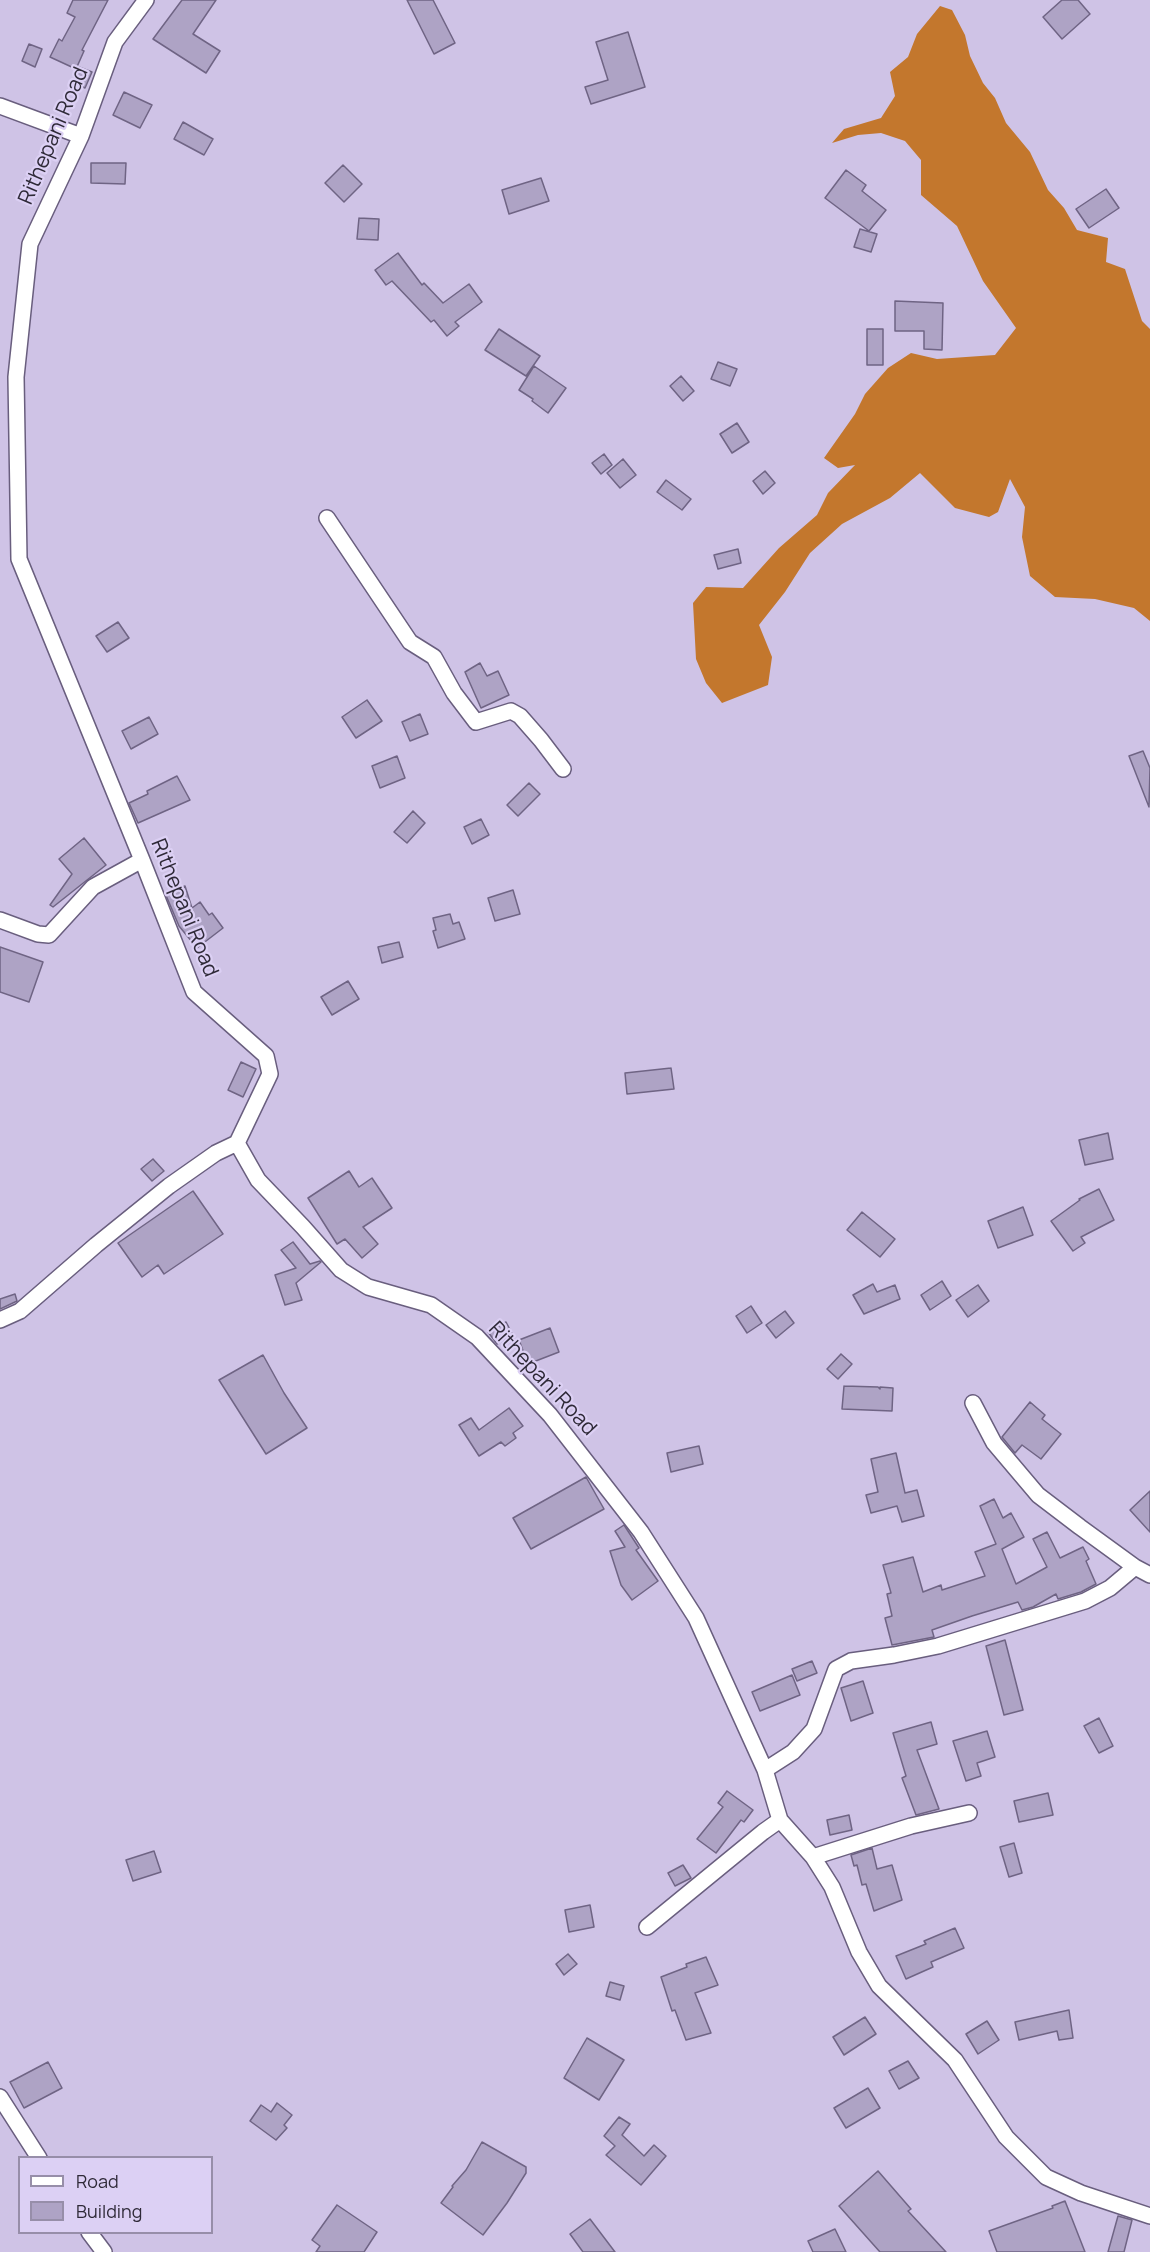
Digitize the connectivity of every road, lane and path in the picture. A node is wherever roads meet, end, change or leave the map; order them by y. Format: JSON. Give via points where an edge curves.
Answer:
{"nodes":[{"id":1,"x":146,"y":0,"type":"edge"},
{"id":2,"x":0,"y":106,"type":"edge"},
{"id":3,"x":81,"y":136,"type":"junction"},
{"id":4,"x":327,"y":518,"type":"dead end"},
{"id":5,"x":563,"y":769,"type":"dead end"},
{"id":6,"x":142,"y":860,"type":"junction"},
{"id":7,"x":0,"y":920,"type":"edge"},
{"id":8,"x":237,"y":1143,"type":"junction"},
{"id":9,"x":0,"y":1320,"type":"edge"},
{"id":10,"x":973,"y":1403,"type":"dead end"},
{"id":11,"x":1135,"y":1567,"type":"junction"},
{"id":12,"x":1150,"y":1575,"type":"edge"},
{"id":13,"x":765,"y":1770,"type":"junction"},
{"id":14,"x":969,"y":1813,"type":"dead end"},
{"id":15,"x":780,"y":1820,"type":"junction"},
{"id":16,"x":813,"y":1857,"type":"junction"},
{"id":17,"x":647,"y":1927,"type":"dead end"},
{"id":18,"x":0,"y":2097,"type":"edge"},
{"id":19,"x":38,"y":2156,"type":"edge"},
{"id":20,"x":1150,"y":2216,"type":"edge"},
{"id":21,"x":90,"y":2234,"type":"edge"},
{"id":22,"x":104,"y":2252,"type":"edge"}],
"edges":[{"from":1,"to":3,"type":"street","name":"Rithepani Road","via":[[115,42]]},
{"from":2,"to":3,"type":"street"},
{"from":3,"to":6,"type":"street","name":"Rithepani Road","via":[[30,244],[16,377],[20,560]]},
{"from":4,"to":5,"type":"street","via":[[410,642],[434,657],[476,722],[511,711]]},
{"from":6,"to":7,"type":"street","via":[[93,887],[50,935]]},
{"from":6,"to":8,"type":"street","name":"Rithepani Road","via":[[194,992],[266,1056],[270,1074]]},
{"from":8,"to":9,"type":"street","via":[[170,1186],[20,1311]]},
{"from":8,"to":13,"type":"street","name":"Rithepani Road","via":[[258,1180],[341,1270],[368,1287],[431,1305],[477,1337],[550,1415],[640,1532],[696,1618]]},
{"from":10,"to":11,"type":"street","via":[[994,1443],[1038,1495]]},
{"from":11,"to":12,"type":"street"},
{"from":11,"to":13,"type":"street","via":[[1110,1588],[1085,1601],[938,1646],[851,1660],[836,1669],[814,1729],[793,1752]]},
{"from":13,"to":15,"type":"street","name":"Rithepani Road"},
{"from":14,"to":16,"type":"street","via":[[911,1826]]},
{"from":15,"to":16,"type":"street","name":"Rithepani Road"},
{"from":15,"to":17,"type":"street"},
{"from":16,"to":20,"type":"street","name":"Rithepani Road","via":[[832,1887],[859,1952],[879,1986],[955,2060],[1006,2137],[1046,2177]]},
{"from":18,"to":19,"type":"street"},
{"from":21,"to":22,"type":"street"}]}
